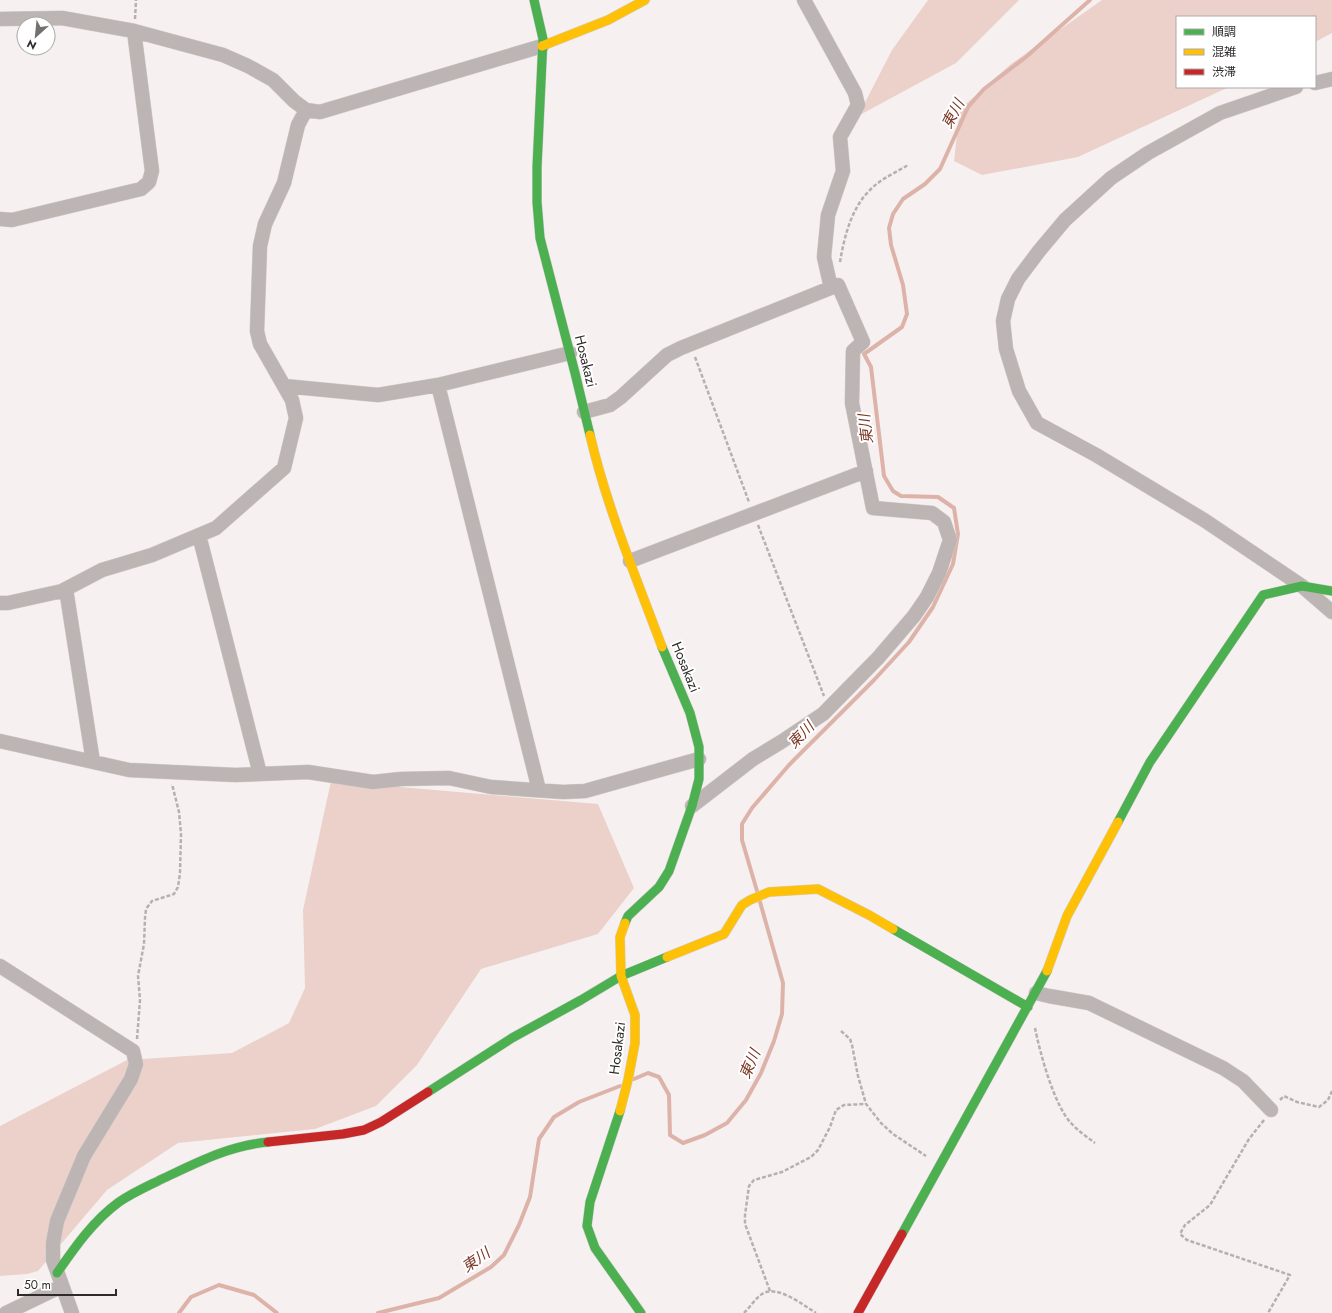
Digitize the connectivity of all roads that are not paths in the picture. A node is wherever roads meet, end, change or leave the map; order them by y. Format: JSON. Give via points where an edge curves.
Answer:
{"nodes":[{"id":1,"x":534,"y":0,"type":"edge"},
{"id":2,"x":645,"y":0,"type":"edge"},
{"id":3,"x":804,"y":0,"type":"edge"},
{"id":4,"x":0,"y":19,"type":"edge"},
{"id":5,"x":134,"y":32,"type":"junction"},
{"id":6,"x":542,"y":46,"type":"junction"},
{"id":7,"x":1332,"y":79,"type":"edge"},
{"id":8,"x":1316,"y":83,"type":"edge"},
{"id":9,"x":1293,"y":88,"type":"edge"},
{"id":10,"x":306,"y":110,"type":"junction"},
{"id":11,"x":0,"y":219,"type":"edge"},
{"id":12,"x":831,"y":288,"type":"junction"},
{"id":13,"x":570,"y":353,"type":"junction"},
{"id":14,"x":438,"y":385,"type":"junction"},
{"id":15,"x":284,"y":386,"type":"junction"},
{"id":16,"x":584,"y":412,"type":"junction"},
{"id":17,"x":866,"y":471,"type":"junction"},
{"id":18,"x":199,"y":535,"type":"junction"},
{"id":19,"x":630,"y":561,"type":"junction"},
{"id":20,"x":1302,"y":586,"type":"junction"},
{"id":21,"x":66,"y":589,"type":"junction"},
{"id":22,"x":1332,"y":591,"type":"edge"},
{"id":23,"x":0,"y":603,"type":"edge"},
{"id":24,"x":1332,"y":612,"type":"edge"},
{"id":25,"x":0,"y":741,"type":"edge"},
{"id":26,"x":699,"y":759,"type":"junction"},
{"id":27,"x":93,"y":762,"type":"junction"},
{"id":28,"x":260,"y":774,"type":"junction"},
{"id":29,"x":539,"y":790,"type":"junction"},
{"id":30,"x":692,"y":806,"type":"junction"},
{"id":31,"x":0,"y":966,"type":"edge"},
{"id":32,"x":621,"y":976,"type":"junction"},
{"id":33,"x":1036,"y":993,"type":"junction"},
{"id":34,"x":1026,"y":1009,"type":"junction"},
{"id":35,"x":1271,"y":1110,"type":"road end"},
{"id":36,"x":57,"y":1273,"type":"junction"},
{"id":37,"x":62,"y":1286,"type":"junction"},
{"id":38,"x":6,"y":1313,"type":"edge"},
{"id":39,"x":72,"y":1313,"type":"edge"},
{"id":40,"x":641,"y":1313,"type":"edge"},
{"id":41,"x":858,"y":1313,"type":"edge"}],
"edges":[{"from":1,"to":6,"type":"street","name":"Hosakazi","via":[[543,39]]},
{"from":2,"to":6,"type":"street"},
{"from":3,"to":12,"type":"street","via":[[855,93],[858,105],[840,137],[843,171],[828,215],[824,257]]},
{"from":4,"to":5,"type":"street","via":[[62,18]]},
{"from":5,"to":10,"type":"street","via":[[223,55],[248,66],[273,80]]},
{"from":5,"to":11,"type":"street","via":[[152,171],[149,182],[141,189],[12,220]]},
{"from":6,"to":10,"type":"street","via":[[320,112]]},
{"from":6,"to":13,"type":"street","name":"Hosakazi","via":[[537,167],[540,238]]},
{"from":7,"to":8,"type":"street"},
{"from":9,"to":20,"type":"street","via":[[1220,113],[1148,153],[1111,178],[1066,220],[1018,279],[1008,299],[1003,321],[1006,349],[1019,391],[1037,423],[1204,520]]},
{"from":10,"to":15,"type":"street","via":[[298,125],[284,183],[265,224],[260,246],[257,331],[260,344]]},
{"from":12,"to":16,"type":"street","via":[[680,348],[667,355],[610,405]]},
{"from":12,"to":17,"type":"street","via":[[838,285],[863,342],[853,351],[852,403]]},
{"from":13,"to":14,"type":"street"},
{"from":13,"to":16,"type":"street","name":"Hosakazi"},
{"from":14,"to":15,"type":"street","via":[[378,395]]},
{"from":14,"to":29,"type":"street"},
{"from":15,"to":18,"type":"street","via":[[292,400],[296,418],[284,468],[216,528]]},
{"from":16,"to":19,"type":"street","name":"Hosakazi","via":[[608,502]]},
{"from":17,"to":19,"type":"street"},
{"from":17,"to":30,"type":"street","via":[[873,508],[932,513],[944,522],[950,540],[939,573],[927,597],[878,658],[823,714],[753,759]]},
{"from":18,"to":21,"type":"street","via":[[152,555],[102,570]]},
{"from":18,"to":28,"type":"street"},
{"from":19,"to":26,"type":"street","name":"Hosakazi","via":[[668,663],[690,713],[699,746]]},
{"from":20,"to":22,"type":"street"},
{"from":20,"to":24,"type":"street"},
{"from":20,"to":33,"type":"street","via":[[1263,595],[1150,762],[1067,916],[1046,974]]},
{"from":21,"to":23,"type":"street"},
{"from":21,"to":27,"type":"street"},
{"from":25,"to":27,"type":"street"},
{"from":26,"to":29,"type":"street","via":[[585,790]]},
{"from":26,"to":30,"type":"street","name":"Hosakazi","via":[[699,779]]},
{"from":27,"to":28,"type":"street","via":[[128,770]]},
{"from":28,"to":29,"type":"street","via":[[308,772],[373,782],[449,778],[491,787]]},
{"from":30,"to":32,"type":"street","name":"Hosakazi","via":[[668,871],[659,887],[628,916],[620,937]]},
{"from":31,"to":36,"type":"street","via":[[133,1051],[136,1064],[131,1079],[84,1156],[57,1221],[53,1243],[53,1260]]},
{"from":32,"to":34,"type":"street","via":[[724,934],[742,905],[768,892],[818,889],[869,915]]},
{"from":32,"to":36,"type":"street","via":[[512,1038],[381,1122],[364,1130],[230,1149],[138,1191],[119,1202],[100,1218],[84,1235]]},
{"from":32,"to":40,"type":"street","name":"Hosakazi","via":[[635,1015],[635,1043],[625,1092],[590,1202],[587,1226],[595,1248]]},
{"from":33,"to":34,"type":"street"},
{"from":33,"to":35,"type":"street","via":[[1089,1003],[1188,1050],[1242,1081]]},
{"from":34,"to":41,"type":"street"},
{"from":36,"to":37,"type":"street"},
{"from":37,"to":38,"type":"street"},
{"from":37,"to":39,"type":"street"}]}
